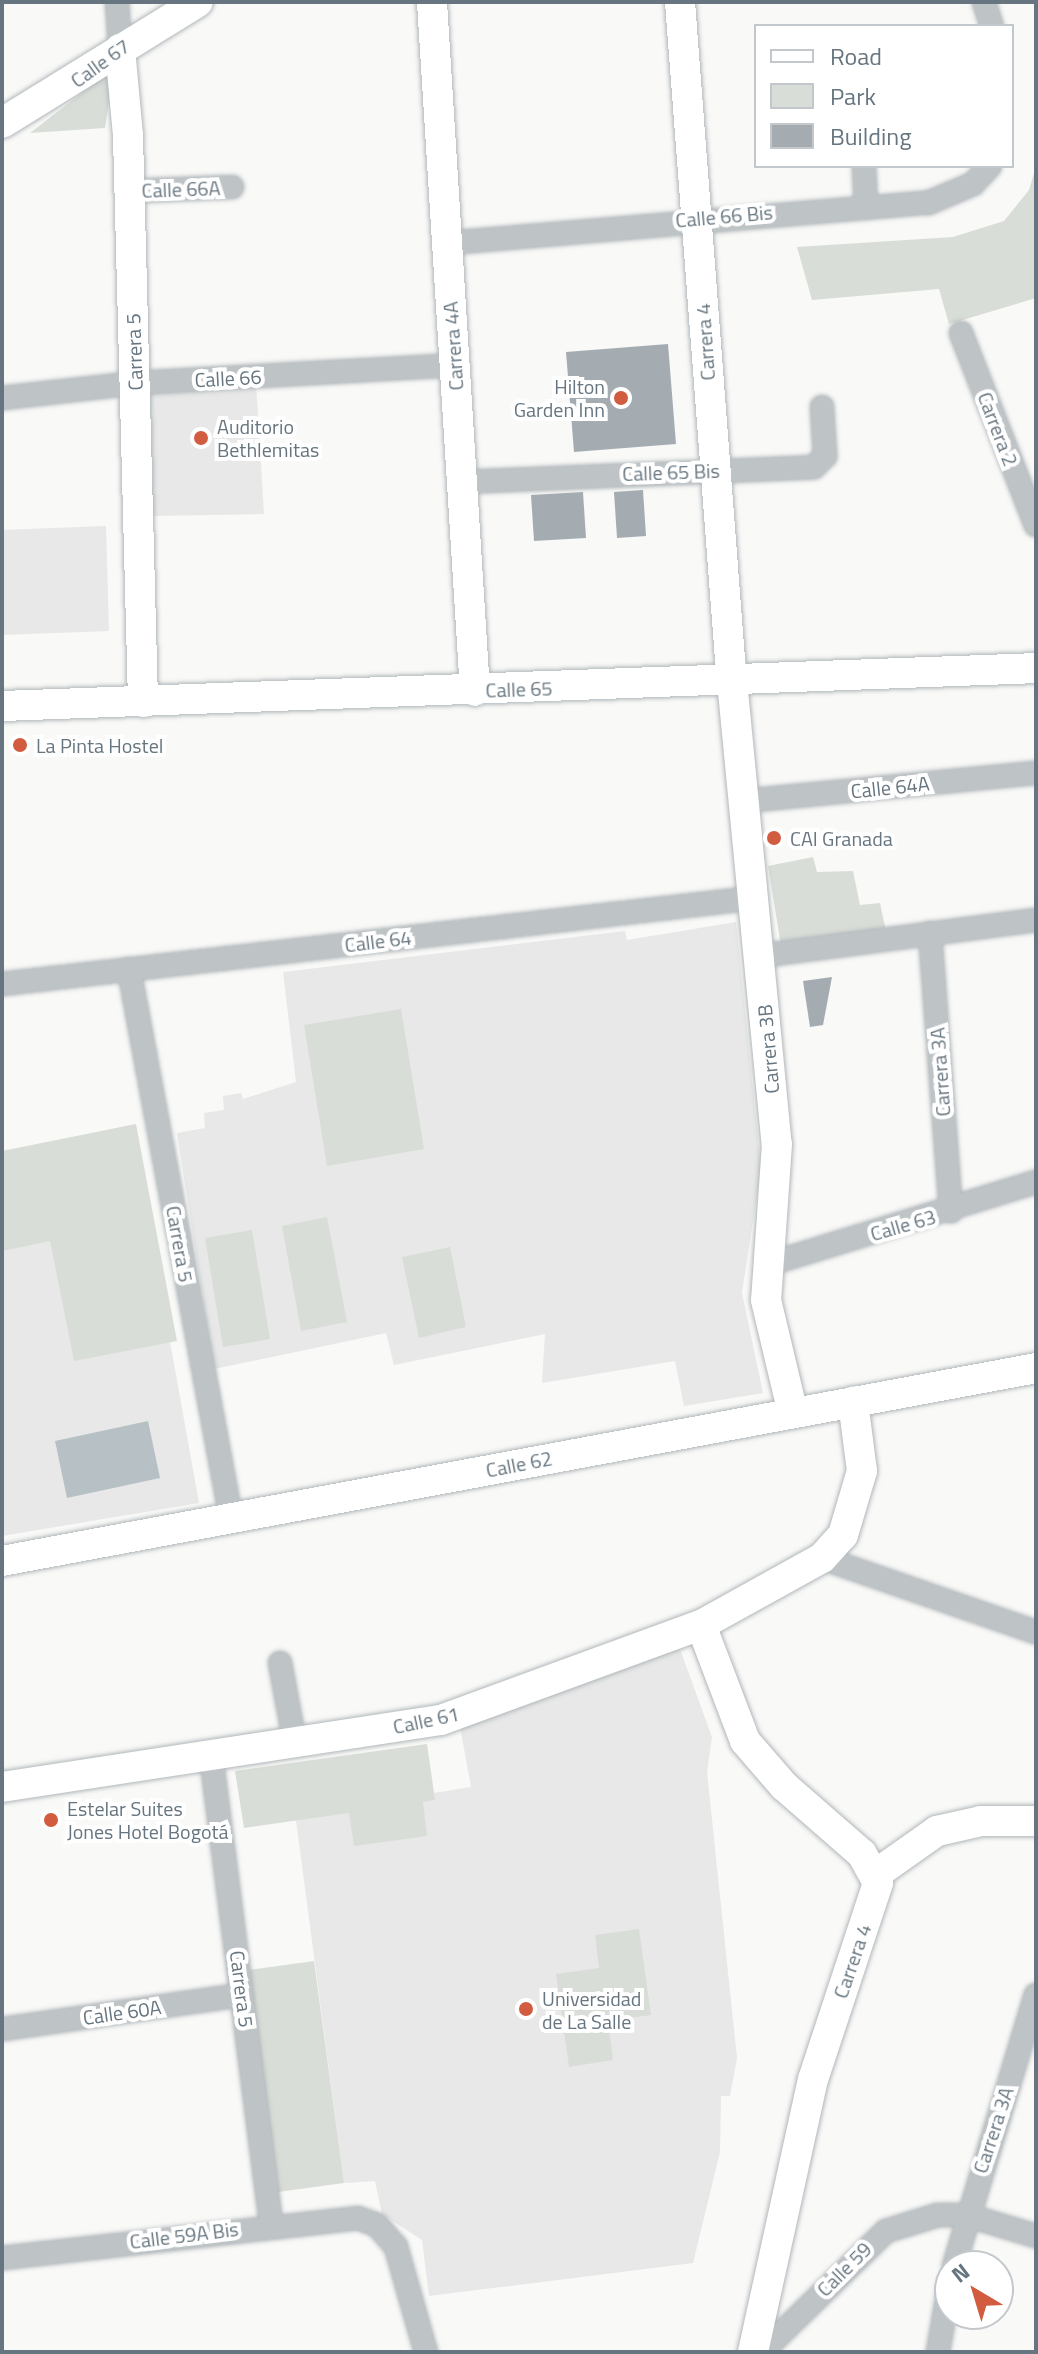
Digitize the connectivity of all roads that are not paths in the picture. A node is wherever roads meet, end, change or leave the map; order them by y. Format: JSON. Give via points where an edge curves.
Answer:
{"nodes":[{"id":1,"x":117,"y":2,"type":"edge"},
{"id":2,"x":198,"y":2,"type":"edge"},
{"id":3,"x":432,"y":2,"type":"edge"},
{"id":4,"x":680,"y":2,"type":"edge"},
{"id":5,"x":984,"y":2,"type":"edge"},
{"id":6,"x":991,"y":24,"type":"edge"},
{"id":7,"x":120,"y":49,"type":"junction"},
{"id":8,"x":2,"y":123,"type":"edge"},
{"id":9,"x":864,"y":168,"type":"edge"},
{"id":10,"x":987,"y":168,"type":"edge"},
{"id":11,"x":232,"y":187,"type":"dead end"},
{"id":12,"x":129,"y":191,"type":"junction"},
{"id":13,"x":866,"y":208,"type":"junction"},
{"id":14,"x":696,"y":219,"type":"junction"},
{"id":15,"x":447,"y":243,"type":"junction"},
{"id":16,"x":961,"y":333,"type":"dead end"},
{"id":17,"x":454,"y":365,"type":"junction"},
{"id":18,"x":135,"y":383,"type":"junction"},
{"id":19,"x":2,"y":398,"type":"edge"},
{"id":20,"x":822,"y":407,"type":"dead end"},
{"id":21,"x":715,"y":469,"type":"junction"},
{"id":22,"x":462,"y":482,"type":"junction"},
{"id":23,"x":1036,"y":525,"type":"edge"},
{"id":24,"x":1036,"y":668,"type":"edge"},
{"id":25,"x":732,"y":682,"type":"junction"},
{"id":26,"x":475,"y":691,"type":"junction"},
{"id":27,"x":143,"y":702,"type":"junction"},
{"id":28,"x":2,"y":706,"type":"edge"},
{"id":29,"x":1036,"y":773,"type":"edge"},
{"id":30,"x":744,"y":801,"type":"junction"},
{"id":31,"x":754,"y":898,"type":"junction"},
{"id":32,"x":1036,"y":920,"type":"edge"},
{"id":33,"x":930,"y":933,"type":"junction"},
{"id":34,"x":759,"y":956,"type":"junction"},
{"id":35,"x":129,"y":969,"type":"junction"},
{"id":36,"x":2,"y":984,"type":"edge"},
{"id":37,"x":1036,"y":1182,"type":"edge"},
{"id":38,"x":951,"y":1211,"type":"junction"},
{"id":39,"x":769,"y":1264,"type":"junction"},
{"id":40,"x":1036,"y":1368,"type":"edge"},
{"id":41,"x":853,"y":1402,"type":"junction"},
{"id":42,"x":793,"y":1413,"type":"junction"},
{"id":43,"x":231,"y":1518,"type":"junction"},
{"id":44,"x":822,"y":1558,"type":"junction"},
{"id":45,"x":2,"y":1561,"type":"edge"},
{"id":46,"x":701,"y":1625,"type":"junction"},
{"id":47,"x":1036,"y":1632,"type":"edge"},
{"id":48,"x":280,"y":1663,"type":"dead end"},
{"id":49,"x":295,"y":1743,"type":"junction"},
{"id":50,"x":211,"y":1755,"type":"junction"},
{"id":51,"x":2,"y":1787,"type":"edge"},
{"id":52,"x":1036,"y":1821,"type":"edge"},
{"id":53,"x":876,"y":1874,"type":"junction"},
{"id":54,"x":242,"y":1995,"type":"junction"},
{"id":55,"x":1036,"y":1995,"type":"edge"},
{"id":56,"x":2,"y":2029,"type":"edge"},
{"id":57,"x":966,"y":2215,"type":"junction"},
{"id":58,"x":271,"y":2224,"type":"junction"},
{"id":59,"x":1036,"y":2236,"type":"edge"},
{"id":60,"x":958,"y":2250,"type":"edge"},
{"id":61,"x":2,"y":2258,"type":"edge"},
{"id":62,"x":942,"y":2330,"type":"edge"},
{"id":63,"x":426,"y":2352,"type":"edge"},
{"id":64,"x":753,"y":2352,"type":"edge"},
{"id":65,"x":762,"y":2352,"type":"edge"},
{"id":66,"x":938,"y":2352,"type":"edge"}],
"edges":[{"from":1,"to":7,"type":"street","name":"Carrera 5"},
{"from":2,"to":7,"type":"street","name":"Calle 67"},
{"from":3,"to":15,"type":"street","name":"Carrera 4A"},
{"from":4,"to":14,"type":"street","name":"Carrera 4"},
{"from":5,"to":6,"type":"street"},
{"from":7,"to":8,"type":"street","name":"Calle 67","via":[[47,101]]},
{"from":7,"to":12,"type":"street","name":"Carrera 5"},
{"from":9,"to":13,"type":"street"},
{"from":10,"to":13,"type":"street","name":"Calle 66 Bis","via":[[952,196]]},
{"from":11,"to":12,"type":"street","name":"Calle 66A"},
{"from":12,"to":18,"type":"street","name":"Carrera 5"},
{"from":13,"to":14,"type":"street","name":"Calle 66 Bis"},
{"from":14,"to":15,"type":"street","name":"Calle 66 Bis"},
{"from":14,"to":21,"type":"street","name":"Carrera 4"},
{"from":15,"to":17,"type":"street","name":"Carrera 4A"},
{"from":16,"to":23,"type":"street","name":"Carrera 2"},
{"from":17,"to":18,"type":"street","name":"Calle 66"},
{"from":17,"to":22,"type":"street","name":"Carrera 4A"},
{"from":18,"to":19,"type":"street","name":"Calle 66"},
{"from":18,"to":27,"type":"street","name":"Carrera 5"},
{"from":20,"to":21,"type":"street","name":"Calle 65 Bis","via":[[826,448],[819,466]]},
{"from":21,"to":22,"type":"street","name":"Calle 65 Bis"},
{"from":21,"to":25,"type":"street","name":"Carrera 4"},
{"from":22,"to":26,"type":"street","name":"Carrera 4A"},
{"from":24,"to":25,"type":"street","name":"Calle 65"},
{"from":25,"to":26,"type":"street","name":"Calle 65"},
{"from":25,"to":30,"type":"street","name":"Carrera 3B"},
{"from":26,"to":27,"type":"street","name":"Calle 65"},
{"from":27,"to":28,"type":"street","name":"Calle 65"},
{"from":29,"to":30,"type":"street","name":"Calle 64A"},
{"from":30,"to":31,"type":"street","name":"Carrera 3B"},
{"from":31,"to":34,"type":"street","name":"Carrera 3B"},
{"from":31,"to":35,"type":"street","name":"Calle 64"},
{"from":32,"to":33,"type":"street"},
{"from":33,"to":34,"type":"street"},
{"from":33,"to":38,"type":"street","name":"Carrera 3A"},
{"from":34,"to":39,"type":"street","name":"Carrera 3B","via":[[779,1179]]},
{"from":35,"to":36,"type":"street","name":"Calle 64"},
{"from":35,"to":43,"type":"street","name":"Carrera 5"},
{"from":37,"to":38,"type":"street","name":"Calle 63"},
{"from":38,"to":39,"type":"street","name":"Calle 63"},
{"from":39,"to":42,"type":"street","name":"Carrera 3B","via":[[768,1319]]},
{"from":40,"to":41,"type":"street","name":"Calle 62"},
{"from":41,"to":42,"type":"street","name":"Calle 62"},
{"from":41,"to":44,"type":"street","name":"Calle 61","via":[[861,1482],[843,1535]]},
{"from":42,"to":43,"type":"street","name":"Calle 62"},
{"from":43,"to":45,"type":"street","name":"Calle 62"},
{"from":44,"to":46,"type":"street","name":"Calle 61"},
{"from":44,"to":47,"type":"street"},
{"from":46,"to":49,"type":"street","name":"Calle 61","via":[[441,1720]]},
{"from":46,"to":53,"type":"street","via":[[745,1741]]},
{"from":48,"to":49,"type":"street"},
{"from":49,"to":50,"type":"street","name":"Calle 61"},
{"from":50,"to":51,"type":"street","name":"Calle 61"},
{"from":50,"to":54,"type":"street","name":"Carrera 5"},
{"from":52,"to":53,"type":"street","via":[[981,1821],[937,1831]]},
{"from":53,"to":64,"type":"street","name":"Carrera 4","via":[[876,1895],[804,2112]]},
{"from":54,"to":56,"type":"street","name":"Calle 60A"},
{"from":54,"to":58,"type":"street","name":"Carrera 5"},
{"from":55,"to":57,"type":"street","name":"Carrera 3A"},
{"from":57,"to":59,"type":"street","name":"Calle 59"},
{"from":57,"to":60,"type":"street","name":"Carrera 3A"},
{"from":57,"to":65,"type":"street","name":"Calle 59","via":[[909,2221],[870,2241]]},
{"from":58,"to":61,"type":"street","name":"Calle 59A Bis"},
{"from":58,"to":63,"type":"street","name":"Calle 59A Bis","via":[[366,2220],[396,2247]]},
{"from":62,"to":66,"type":"street"}]}
